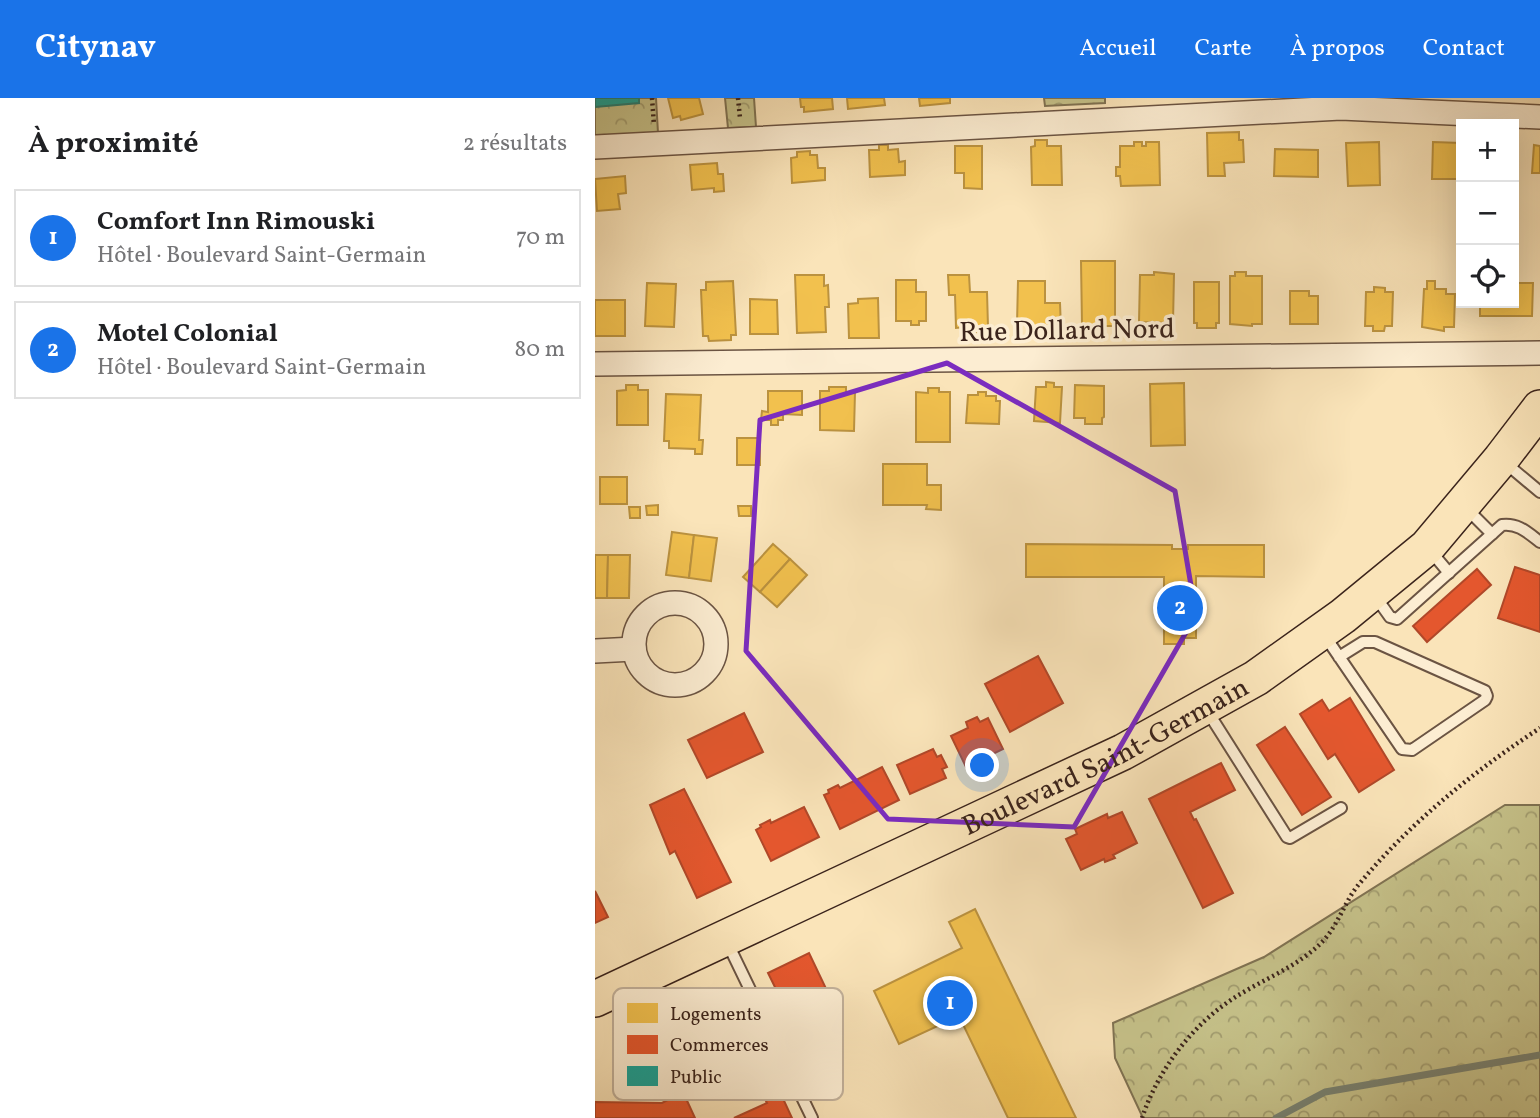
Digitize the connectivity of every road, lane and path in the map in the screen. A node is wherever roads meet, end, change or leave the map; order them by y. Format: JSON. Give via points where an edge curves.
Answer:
{"nodes":[{"id":1,"x":1341,"y":103,"type":"edge"},
{"id":2,"x":1540,"y":117,"type":"edge"},
{"id":3,"x":595,"y":147,"type":"edge"},
{"id":4,"x":1540,"y":353,"type":"edge"},
{"id":5,"x":595,"y":364,"type":"edge"},
{"id":6,"x":1540,"y":408,"type":"edge"},
{"id":7,"x":1501,"y":460,"type":"junction"},
{"id":8,"x":1540,"y":492,"type":"edge"},
{"id":9,"x":1462,"y":505,"type":"junction"},
{"id":10,"x":1492,"y":534,"type":"junction"},
{"id":11,"x":1539,"y":540,"type":"edge"},
{"id":12,"x":1438,"y":560,"type":"junction"},
{"id":13,"x":1330,"y":644,"type":"junction"},
{"id":14,"x":634,"y":649,"type":"dead end"},
{"id":15,"x":595,"y":651,"type":"edge"},
{"id":16,"x":1204,"y":707,"type":"junction"},
{"id":17,"x":1540,"y":727,"type":"edge"},
{"id":18,"x":1341,"y":808,"type":"dead end"},
{"id":19,"x":725,"y":940,"type":"junction"},
{"id":20,"x":619,"y":988,"type":"edge"},
{"id":21,"x":748,"y":988,"type":"edge"},
{"id":22,"x":613,"y":991,"type":"edge"},
{"id":23,"x":595,"y":999,"type":"edge"},
{"id":24,"x":803,"y":1100,"type":"edge"},
{"id":25,"x":812,"y":1118,"type":"edge"},
{"id":26,"x":1142,"y":1118,"type":"edge"}],
"edges":[{"from":1,"to":2,"type":"street"},
{"from":1,"to":3,"type":"street"},
{"from":4,"to":5,"type":"street","name":"Rue Dollard Nord"},
{"from":6,"to":7,"type":"main road","name":"Boulevard Saint-Germain"},
{"from":7,"to":8,"type":"lane"},
{"from":7,"to":9,"type":"main road","name":"Boulevard Saint-Germain"},
{"from":9,"to":10,"type":"lane"},
{"from":9,"to":12,"type":"main road","name":"Boulevard Saint-Germain"},
{"from":10,"to":11,"type":"lane","via":[[1501,525],[1512,524]]},
{"from":10,"to":12,"type":"lane"},
{"from":12,"to":13,"type":"main road","name":"Boulevard Saint-Germain","via":[[1372,592]]},
{"from":13,"to":13,"type":"lane","via":[[1406,751],[1487,696],[1485,691],[1375,642]]},
{"from":13,"to":16,"type":"main road","name":"Boulevard Saint-Germain"},
{"from":14,"to":15,"type":"street"},
{"from":16,"to":18,"type":"lane","via":[[1287,837]]},
{"from":16,"to":19,"type":"main road","name":"Boulevard Saint-Germain","via":[[1123,752]]},
{"from":17,"to":26,"type":"path","via":[[1420,818],[1357,885],[1324,940],[1305,957],[1234,998],[1193,1031]]},
{"from":19,"to":20,"type":"main road","name":"Boulevard Saint-Germain"},
{"from":19,"to":21,"type":"lane"},
{"from":22,"to":23,"type":"main road","name":"Boulevard Saint-Germain"},
{"from":24,"to":25,"type":"lane"}]}
